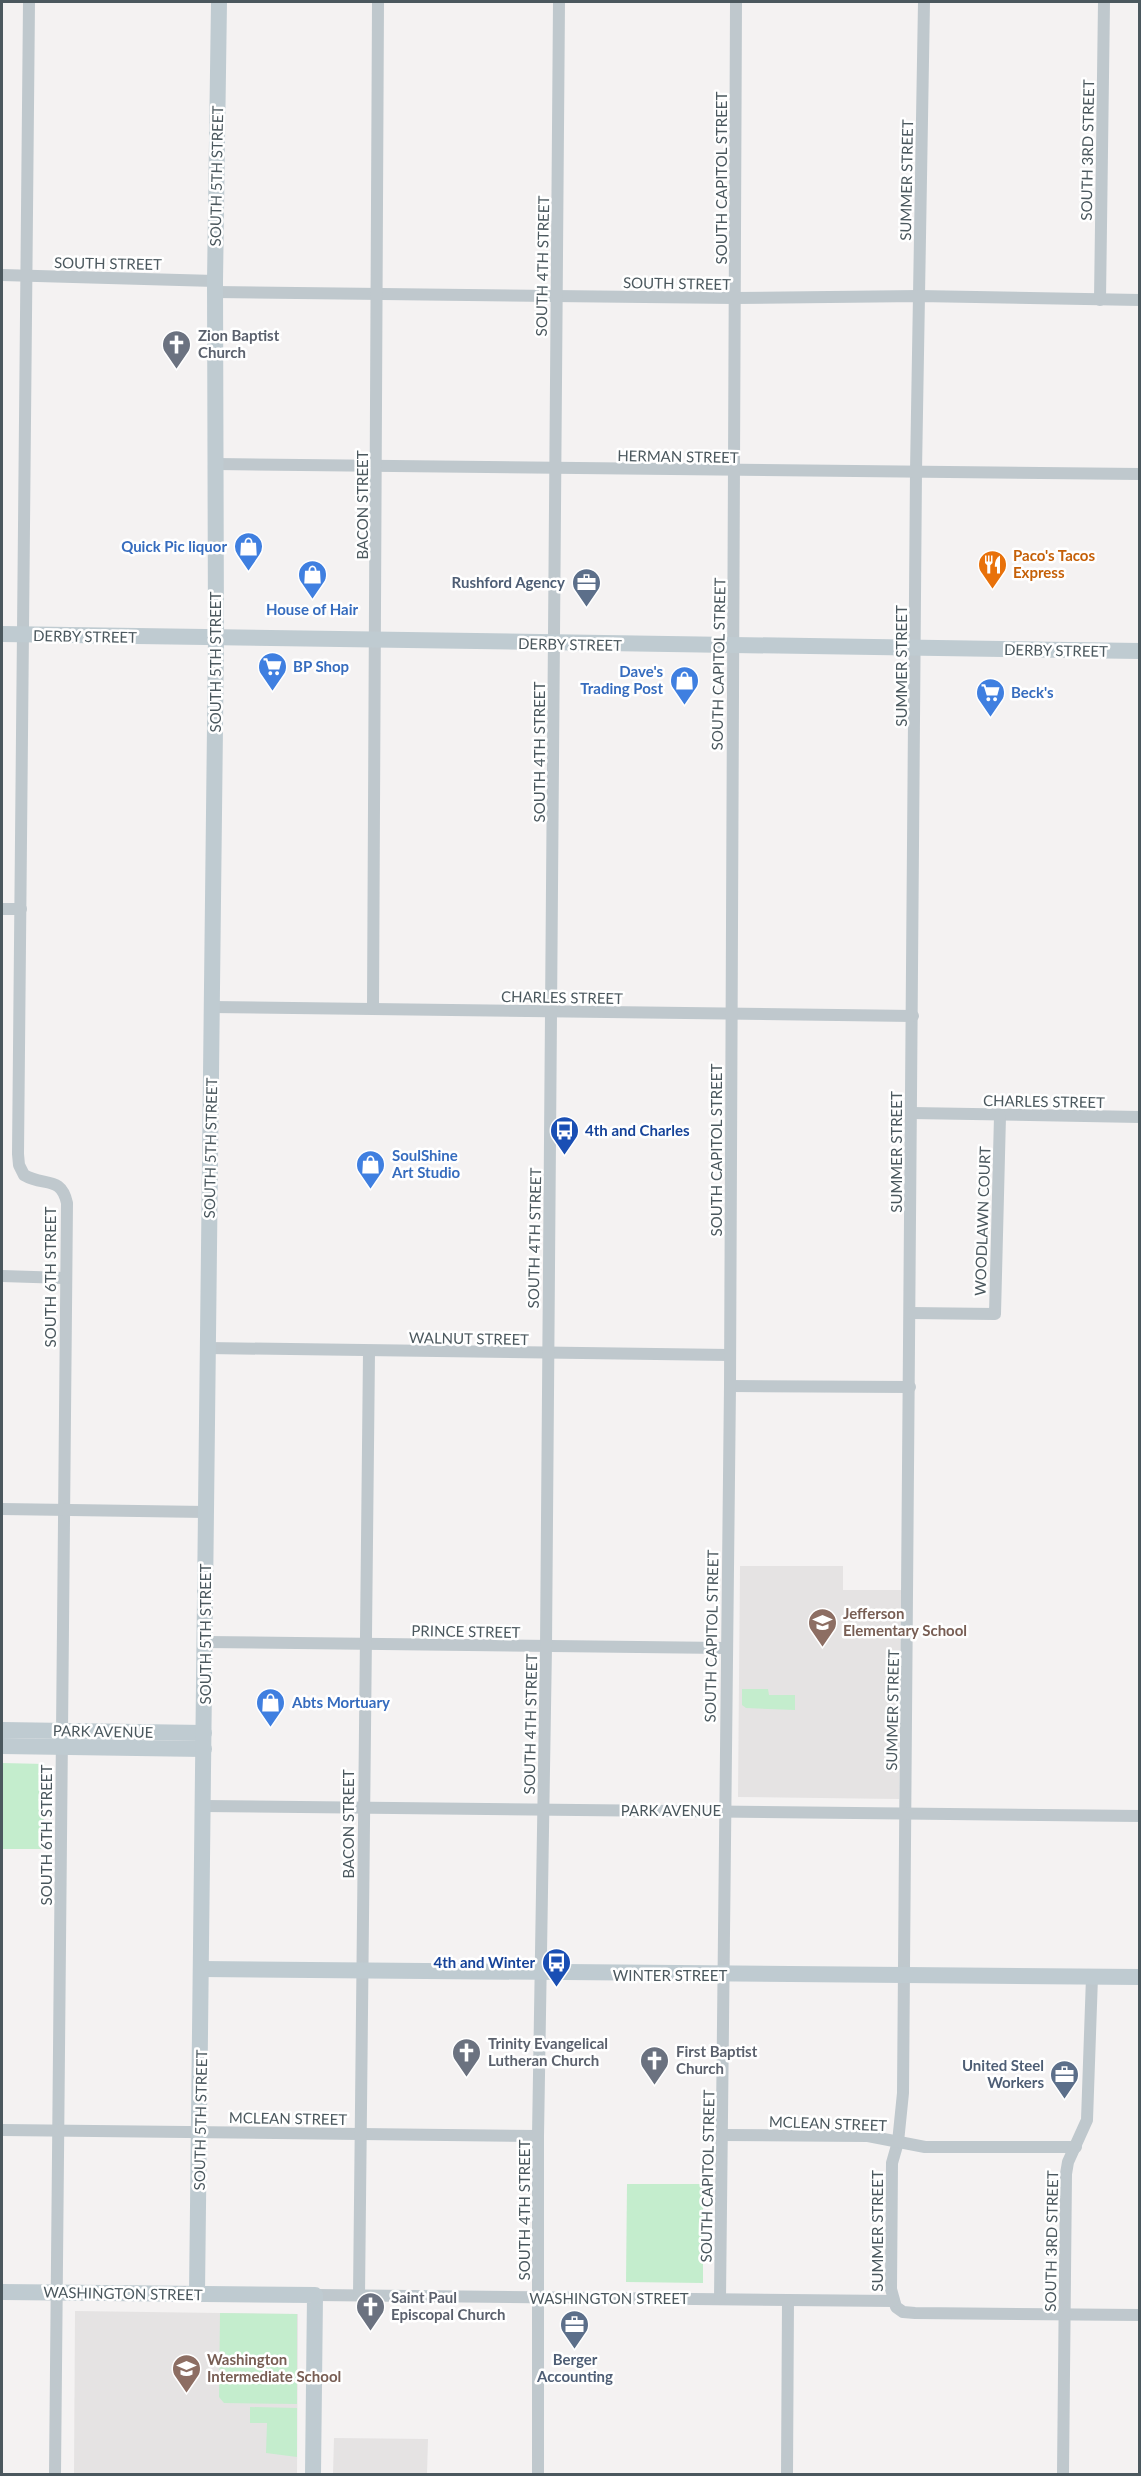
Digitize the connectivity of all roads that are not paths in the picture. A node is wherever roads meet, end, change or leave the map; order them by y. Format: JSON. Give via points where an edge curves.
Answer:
{"nodes":[{"id":1,"x":29,"y":2,"type":"edge"},
{"id":2,"x":219,"y":2,"type":"edge"},
{"id":3,"x":378,"y":2,"type":"edge"},
{"id":4,"x":559,"y":2,"type":"edge"},
{"id":5,"x":736,"y":2,"type":"edge"},
{"id":6,"x":924,"y":2,"type":"edge"},
{"id":7,"x":1104,"y":2,"type":"edge"},
{"id":8,"x":2,"y":275,"type":"edge"},
{"id":9,"x":27,"y":276,"type":"junction"},
{"id":10,"x":215,"y":286,"type":"junction"},
{"id":11,"x":377,"y":294,"type":"junction"},
{"id":12,"x":557,"y":296,"type":"junction"},
{"id":13,"x":919,"y":296,"type":"junction"},
{"id":14,"x":735,"y":298,"type":"junction"},
{"id":15,"x":1100,"y":300,"type":"junction"},
{"id":16,"x":1140,"y":300,"type":"edge"},
{"id":17,"x":216,"y":464,"type":"junction"},
{"id":18,"x":377,"y":466,"type":"junction"},
{"id":19,"x":554,"y":470,"type":"junction"},
{"id":20,"x":735,"y":471,"type":"junction"},
{"id":21,"x":916,"y":471,"type":"junction"},
{"id":22,"x":1140,"y":474,"type":"edge"},
{"id":23,"x":2,"y":634,"type":"edge"},
{"id":24,"x":23,"y":635,"type":"junction"},
{"id":25,"x":216,"y":639,"type":"junction"},
{"id":26,"x":376,"y":642,"type":"junction"},
{"id":27,"x":555,"y":644,"type":"junction"},
{"id":28,"x":732,"y":647,"type":"junction"},
{"id":29,"x":916,"y":648,"type":"junction"},
{"id":30,"x":1140,"y":651,"type":"edge"},
{"id":31,"x":2,"y":909,"type":"edge"},
{"id":32,"x":21,"y":909,"type":"junction"},
{"id":33,"x":211,"y":1008,"type":"junction"},
{"id":34,"x":373,"y":1009,"type":"junction"},
{"id":35,"x":552,"y":1012,"type":"junction"},
{"id":36,"x":732,"y":1014,"type":"junction"},
{"id":37,"x":913,"y":1016,"type":"junction"},
{"id":38,"x":911,"y":1113,"type":"junction"},
{"id":39,"x":1000,"y":1116,"type":"junction"},
{"id":40,"x":1140,"y":1117,"type":"edge"},
{"id":41,"x":2,"y":1276,"type":"edge"},
{"id":42,"x":65,"y":1278,"type":"junction"},
{"id":43,"x":910,"y":1313,"type":"junction"},
{"id":44,"x":208,"y":1348,"type":"junction"},
{"id":45,"x":369,"y":1352,"type":"junction"},
{"id":46,"x":548,"y":1354,"type":"junction"},
{"id":47,"x":730,"y":1355,"type":"junction"},
{"id":48,"x":730,"y":1386,"type":"junction"},
{"id":49,"x":910,"y":1388,"type":"junction"},
{"id":50,"x":2,"y":1509,"type":"edge"},
{"id":51,"x":64,"y":1510,"type":"junction"},
{"id":52,"x":206,"y":1512,"type":"junction"},
{"id":53,"x":205,"y":1642,"type":"junction"},
{"id":54,"x":365,"y":1644,"type":"junction"},
{"id":55,"x":546,"y":1647,"type":"junction"},
{"id":56,"x":726,"y":1648,"type":"junction"},
{"id":57,"x":2,"y":1730,"type":"edge"},
{"id":58,"x":62,"y":1739,"type":"junction"},
{"id":59,"x":204,"y":1741,"type":"junction"},
{"id":60,"x":2,"y":1746,"type":"edge"},
{"id":61,"x":203,"y":1806,"type":"junction"},
{"id":62,"x":364,"y":1808,"type":"junction"},
{"id":63,"x":544,"y":1809,"type":"junction"},
{"id":64,"x":724,"y":1810,"type":"junction"},
{"id":65,"x":906,"y":1811,"type":"junction"},
{"id":66,"x":1140,"y":1815,"type":"edge"},
{"id":67,"x":201,"y":1970,"type":"junction"},
{"id":68,"x":362,"y":1971,"type":"junction"},
{"id":69,"x":541,"y":1974,"type":"junction"},
{"id":70,"x":724,"y":1975,"type":"junction"},
{"id":71,"x":905,"y":1976,"type":"junction"},
{"id":72,"x":1092,"y":1977,"type":"junction"},
{"id":73,"x":1140,"y":1977,"type":"edge"},
{"id":74,"x":2,"y":2130,"type":"edge"},
{"id":75,"x":58,"y":2130,"type":"junction"},
{"id":76,"x":200,"y":2132,"type":"junction"},
{"id":77,"x":360,"y":2134,"type":"junction"},
{"id":78,"x":722,"y":2134,"type":"junction"},
{"id":79,"x":538,"y":2136,"type":"junction"},
{"id":80,"x":898,"y":2142,"type":"junction"},
{"id":81,"x":1076,"y":2147,"type":"junction"},
{"id":82,"x":2,"y":2292,"type":"edge"},
{"id":83,"x":56,"y":2292,"type":"junction"},
{"id":84,"x":197,"y":2294,"type":"junction"},
{"id":85,"x":315,"y":2295,"type":"junction"},
{"id":86,"x":359,"y":2296,"type":"junction"},
{"id":87,"x":539,"y":2298,"type":"junction"},
{"id":88,"x":720,"y":2299,"type":"junction"},
{"id":89,"x":788,"y":2300,"type":"junction"},
{"id":90,"x":893,"y":2301,"type":"junction"},
{"id":91,"x":1065,"y":2313,"type":"junction"},
{"id":92,"x":1140,"y":2315,"type":"edge"},
{"id":93,"x":55,"y":2475,"type":"edge"},
{"id":94,"x":313,"y":2475,"type":"edge"},
{"id":95,"x":538,"y":2475,"type":"edge"},
{"id":96,"x":787,"y":2475,"type":"edge"},
{"id":97,"x":1063,"y":2475,"type":"edge"}],
"edges":[{"from":1,"to":9,"type":"street","name":"SOUTH 6TH STREET"},
{"from":2,"to":10,"type":"street","name":"SOUTH 5TH STREET"},
{"from":3,"to":11,"type":"street","name":"BACON STREET"},
{"from":4,"to":12,"type":"street","name":"SOUTH 4TH STREET"},
{"from":5,"to":14,"type":"street","name":"SOUTH CAPITOL STREET"},
{"from":6,"to":13,"type":"street","name":"SUMMER STREET"},
{"from":7,"to":15,"type":"street","name":"SOUTH 3RD STREET"},
{"from":8,"to":9,"type":"street","name":"SOUTH STREET"},
{"from":9,"to":10,"type":"street","name":"SOUTH STREET"},
{"from":9,"to":24,"type":"street","name":"SOUTH 6TH STREET"},
{"from":10,"to":11,"type":"street","name":"SOUTH STREET"},
{"from":10,"to":17,"type":"street","name":"SOUTH 5TH STREET"},
{"from":11,"to":12,"type":"street","name":"SOUTH STREET"},
{"from":11,"to":18,"type":"street","name":"BACON STREET"},
{"from":12,"to":14,"type":"street","name":"SOUTH STREET"},
{"from":12,"to":19,"type":"street","name":"SOUTH 4TH STREET"},
{"from":13,"to":14,"type":"street","name":"SOUTH STREET"},
{"from":13,"to":15,"type":"street","name":"SOUTH STREET"},
{"from":13,"to":21,"type":"street","name":"SUMMER STREET"},
{"from":14,"to":20,"type":"street","name":"SOUTH CAPITOL STREET"},
{"from":15,"to":16,"type":"street","name":"SOUTH STREET"},
{"from":17,"to":18,"type":"street","name":"HERMAN STREET"},
{"from":17,"to":25,"type":"street","name":"SOUTH 5TH STREET"},
{"from":18,"to":19,"type":"street","name":"HERMAN STREET"},
{"from":18,"to":26,"type":"street","name":"BACON STREET"},
{"from":19,"to":20,"type":"street","name":"HERMAN STREET"},
{"from":19,"to":27,"type":"street","name":"SOUTH 4TH STREET"},
{"from":20,"to":21,"type":"street","name":"HERMAN STREET"},
{"from":20,"to":28,"type":"street","name":"SOUTH CAPITOL STREET"},
{"from":21,"to":22,"type":"street","name":"HERMAN STREET"},
{"from":21,"to":29,"type":"street","name":"SUMMER STREET"},
{"from":23,"to":24,"type":"street","name":"DERBY STREET"},
{"from":24,"to":25,"type":"street","name":"DERBY STREET"},
{"from":24,"to":32,"type":"street","name":"SOUTH 6TH STREET"},
{"from":25,"to":26,"type":"street","name":"DERBY STREET"},
{"from":25,"to":33,"type":"street","name":"SOUTH 5TH STREET"},
{"from":26,"to":27,"type":"street","name":"DERBY STREET"},
{"from":26,"to":34,"type":"street","name":"BACON STREET"},
{"from":27,"to":28,"type":"street","name":"DERBY STREET"},
{"from":27,"to":35,"type":"street","name":"SOUTH 4TH STREET"},
{"from":28,"to":29,"type":"street","name":"DERBY STREET"},
{"from":28,"to":36,"type":"street","name":"SOUTH CAPITOL STREET"},
{"from":29,"to":30,"type":"street","name":"DERBY STREET"},
{"from":29,"to":37,"type":"street","name":"SUMMER STREET"},
{"from":31,"to":32,"type":"street"},
{"from":32,"to":42,"type":"street","name":"SOUTH 6TH STREET","via":[[19,1165],[28,1177],[55,1184],[64,1193]]},
{"from":33,"to":34,"type":"street","name":"CHARLES STREET"},
{"from":33,"to":44,"type":"street","name":"SOUTH 5TH STREET"},
{"from":34,"to":35,"type":"street","name":"CHARLES STREET"},
{"from":35,"to":36,"type":"street","name":"CHARLES STREET"},
{"from":35,"to":46,"type":"street","name":"SOUTH 4TH STREET"},
{"from":36,"to":37,"type":"street","name":"CHARLES STREET"},
{"from":36,"to":47,"type":"street","name":"SOUTH CAPITOL STREET"},
{"from":37,"to":38,"type":"street","name":"SUMMER STREET"},
{"from":38,"to":39,"type":"street","name":"CHARLES STREET"},
{"from":38,"to":43,"type":"street","name":"SUMMER STREET"},
{"from":39,"to":40,"type":"street","name":"CHARLES STREET"},
{"from":39,"to":43,"type":"street","name":"WOODLAWN COURT","via":[[995,1314]]},
{"from":41,"to":42,"type":"street"},
{"from":42,"to":51,"type":"street","name":"SOUTH 6TH STREET"},
{"from":43,"to":49,"type":"street","name":"SUMMER STREET"},
{"from":44,"to":45,"type":"street","name":"WALNUT STREET"},
{"from":44,"to":52,"type":"street","name":"SOUTH 5TH STREET"},
{"from":45,"to":46,"type":"street","name":"WALNUT STREET"},
{"from":45,"to":54,"type":"street","name":"BACON STREET"},
{"from":46,"to":47,"type":"street","name":"WALNUT STREET"},
{"from":46,"to":55,"type":"street","name":"SOUTH 4TH STREET"},
{"from":47,"to":48,"type":"street","name":"SOUTH CAPITOL STREET"},
{"from":48,"to":49,"type":"street"},
{"from":48,"to":56,"type":"street","name":"SOUTH CAPITOL STREET"},
{"from":49,"to":65,"type":"street","name":"SUMMER STREET"},
{"from":50,"to":51,"type":"street"},
{"from":51,"to":52,"type":"street"},
{"from":51,"to":58,"type":"street","name":"SOUTH 6TH STREET"},
{"from":52,"to":53,"type":"street","name":"SOUTH 5TH STREET"},
{"from":53,"to":54,"type":"street","name":"PRINCE STREET"},
{"from":53,"to":59,"type":"street","name":"SOUTH 5TH STREET"},
{"from":54,"to":55,"type":"street","name":"PRINCE STREET"},
{"from":54,"to":62,"type":"street","name":"BACON STREET"},
{"from":55,"to":56,"type":"street","name":"PRINCE STREET"},
{"from":55,"to":63,"type":"street","name":"SOUTH 4TH STREET"},
{"from":56,"to":64,"type":"street","name":"SOUTH CAPITOL STREET"},
{"from":57,"to":58,"type":"street","name":"PARK AVENUE"},
{"from":58,"to":59,"type":"street","name":"PARK AVENUE"},
{"from":58,"to":60,"type":"street","name":"PARK AVENUE"},
{"from":58,"to":75,"type":"street","name":"SOUTH 6TH STREET"},
{"from":59,"to":61,"type":"street","name":"SOUTH 5TH STREET"},
{"from":61,"to":62,"type":"street","name":"PARK AVENUE"},
{"from":61,"to":67,"type":"street","name":"SOUTH 5TH STREET"},
{"from":62,"to":63,"type":"street","name":"PARK AVENUE"},
{"from":62,"to":68,"type":"street","name":"BACON STREET"},
{"from":63,"to":64,"type":"street","name":"PARK AVENUE"},
{"from":63,"to":69,"type":"street","name":"SOUTH 4TH STREET"},
{"from":64,"to":65,"type":"street","name":"PARK AVENUE"},
{"from":64,"to":70,"type":"street","name":"SOUTH CAPITOL STREET"},
{"from":65,"to":66,"type":"street","name":"PARK AVENUE"},
{"from":65,"to":71,"type":"street","name":"SUMMER STREET"},
{"from":67,"to":68,"type":"street","name":"WINTER STREET"},
{"from":67,"to":76,"type":"street","name":"SOUTH 5TH STREET"},
{"from":68,"to":69,"type":"street","name":"WINTER STREET"},
{"from":68,"to":77,"type":"street","name":"BACON STREET"},
{"from":69,"to":70,"type":"street","name":"WINTER STREET"},
{"from":69,"to":79,"type":"street","name":"SOUTH 4TH STREET"},
{"from":70,"to":71,"type":"street","name":"WINTER STREET"},
{"from":70,"to":78,"type":"street","name":"SOUTH CAPITOL STREET"},
{"from":71,"to":72,"type":"street","name":"WINTER STREET"},
{"from":71,"to":80,"type":"street","name":"SUMMER STREET"},
{"from":72,"to":73,"type":"street","name":"WINTER STREET"},
{"from":72,"to":81,"type":"street","name":"SOUTH 3RD STREET","via":[[1088,2112]]},
{"from":74,"to":75,"type":"street","name":"MCLEAN STREET"},
{"from":75,"to":76,"type":"street","name":"MCLEAN STREET"},
{"from":75,"to":83,"type":"street","name":"SOUTH 6TH STREET"},
{"from":76,"to":77,"type":"street","name":"MCLEAN STREET"},
{"from":76,"to":84,"type":"street","name":"SOUTH 5TH STREET"},
{"from":77,"to":79,"type":"street","name":"MCLEAN STREET"},
{"from":77,"to":86,"type":"street","name":"BACON STREET"},
{"from":78,"to":80,"type":"street","name":"MCLEAN STREET","via":[[868,2136]]},
{"from":78,"to":88,"type":"street","name":"SOUTH CAPITOL STREET"},
{"from":79,"to":87,"type":"street","name":"SOUTH 4TH STREET"},
{"from":80,"to":81,"type":"street","name":"MCLEAN STREET","via":[[925,2147]]},
{"from":80,"to":90,"type":"street","name":"SUMMER STREET","via":[[892,2163]]},
{"from":81,"to":91,"type":"street","name":"SOUTH 3RD STREET","via":[[1066,2174]]},
{"from":82,"to":83,"type":"street","name":"WASHINGTON STREET"},
{"from":83,"to":84,"type":"street","name":"WASHINGTON STREET"},
{"from":83,"to":93,"type":"street","name":"SOUTH 6TH STREET"},
{"from":84,"to":85,"type":"street","name":"WASHINGTON STREET"},
{"from":85,"to":86,"type":"street","name":"WASHINGTON STREET"},
{"from":85,"to":94,"type":"street"},
{"from":86,"to":87,"type":"street","name":"WASHINGTON STREET"},
{"from":87,"to":88,"type":"street","name":"WASHINGTON STREET"},
{"from":87,"to":95,"type":"street","name":"SOUTH 4TH STREET"},
{"from":88,"to":89,"type":"street","name":"WASHINGTON STREET"},
{"from":89,"to":90,"type":"street","name":"WASHINGTON STREET"},
{"from":89,"to":96,"type":"street"},
{"from":90,"to":91,"type":"street","name":"WASHINGTON STREET","via":[[903,2312],[915,2313]]},
{"from":91,"to":92,"type":"street","name":"WASHINGTON STREET"},
{"from":91,"to":97,"type":"street","name":"SOUTH 3RD STREET"}]}
